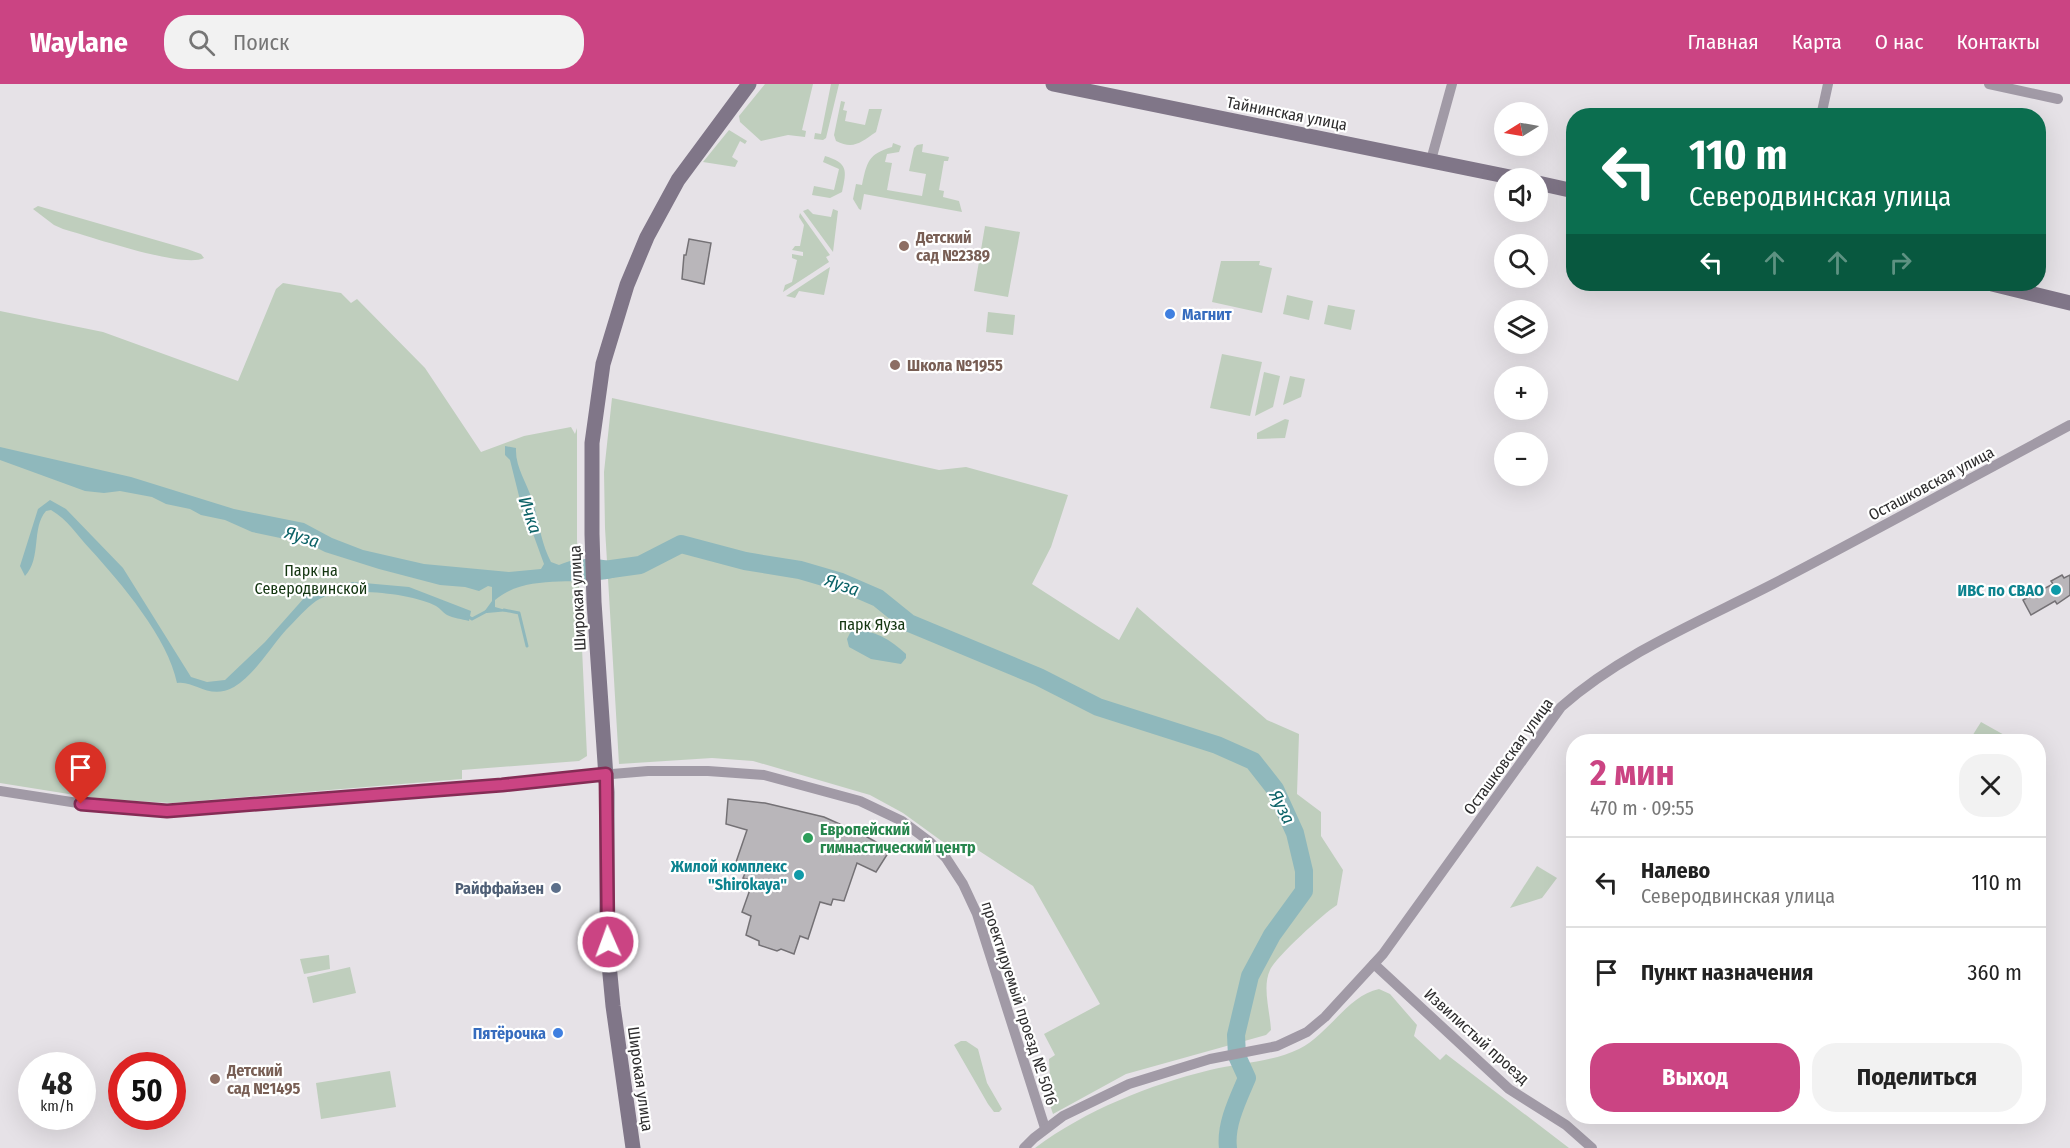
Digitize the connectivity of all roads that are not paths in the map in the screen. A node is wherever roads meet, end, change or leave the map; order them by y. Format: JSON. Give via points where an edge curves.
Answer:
{"nodes":[{"id":1,"x":749,"y":84,"type":"edge"},
{"id":2,"x":1053,"y":84,"type":"edge"},
{"id":3,"x":1452,"y":84,"type":"edge"},
{"id":4,"x":1828,"y":84,"type":"edge"},
{"id":5,"x":1989,"y":84,"type":"edge"},
{"id":6,"x":2058,"y":99,"type":"dead end"},
{"id":7,"x":1823,"y":108,"type":"edge"},
{"id":8,"x":1431,"y":160,"type":"junction"},
{"id":9,"x":1494,"y":174,"type":"edge"},
{"id":10,"x":1548,"y":185,"type":"edge"},
{"id":11,"x":1566,"y":189,"type":"edge"},
{"id":12,"x":2021,"y":291,"type":"edge"},
{"id":13,"x":2070,"y":303,"type":"edge"},
{"id":14,"x":2070,"y":425,"type":"edge"},
{"id":15,"x":606,"y":774,"type":"junction"},
{"id":16,"x":0,"y":791,"type":"edge"},
{"id":17,"x":1374,"y":964,"type":"junction"},
{"id":18,"x":1045,"y":1128,"type":"junction"},
{"id":19,"x":633,"y":1148,"type":"edge"},
{"id":20,"x":1024,"y":1148,"type":"edge"},
{"id":21,"x":1592,"y":1148,"type":"edge"}],
"edges":[{"from":1,"to":15,"type":"main road","name":"Широкая улица","via":[[670,193],[647,237],[627,285],[603,364],[592,443],[592,534]]},
{"from":2,"to":8,"type":"main road","name":"Тайнинская улица"},
{"from":3,"to":8,"type":"street"},
{"from":4,"to":7,"type":"street"},
{"from":5,"to":6,"type":"street"},
{"from":8,"to":9,"type":"main road","name":"Тайнинская улица"},
{"from":10,"to":11,"type":"main road"},
{"from":12,"to":13,"type":"main road"},
{"from":14,"to":17,"type":"street","name":"Осташковская улица","via":[[1639,653],[1576,693],[1561,707]]},
{"from":15,"to":16,"type":"street","name":"проектируемый проезд № 5016","via":[[167,811],[97,806]]},
{"from":15,"to":18,"type":"street","name":"проектируемый проезд № 5016","via":[[708,771],[764,775],[860,801],[902,821],[930,842],[946,858],[977,914]]},
{"from":15,"to":19,"type":"main road","name":"Широкая улица","via":[[608,942]]},
{"from":17,"to":18,"type":"street","name":"Осташковская улица","via":[[1316,1024],[1292,1041],[1210,1059],[1129,1084]]},
{"from":17,"to":21,"type":"street","name":"Извилистый проезд","via":[[1509,1089],[1566,1125]]},
{"from":18,"to":20,"type":"street","name":"Осташковская улица"}]}
